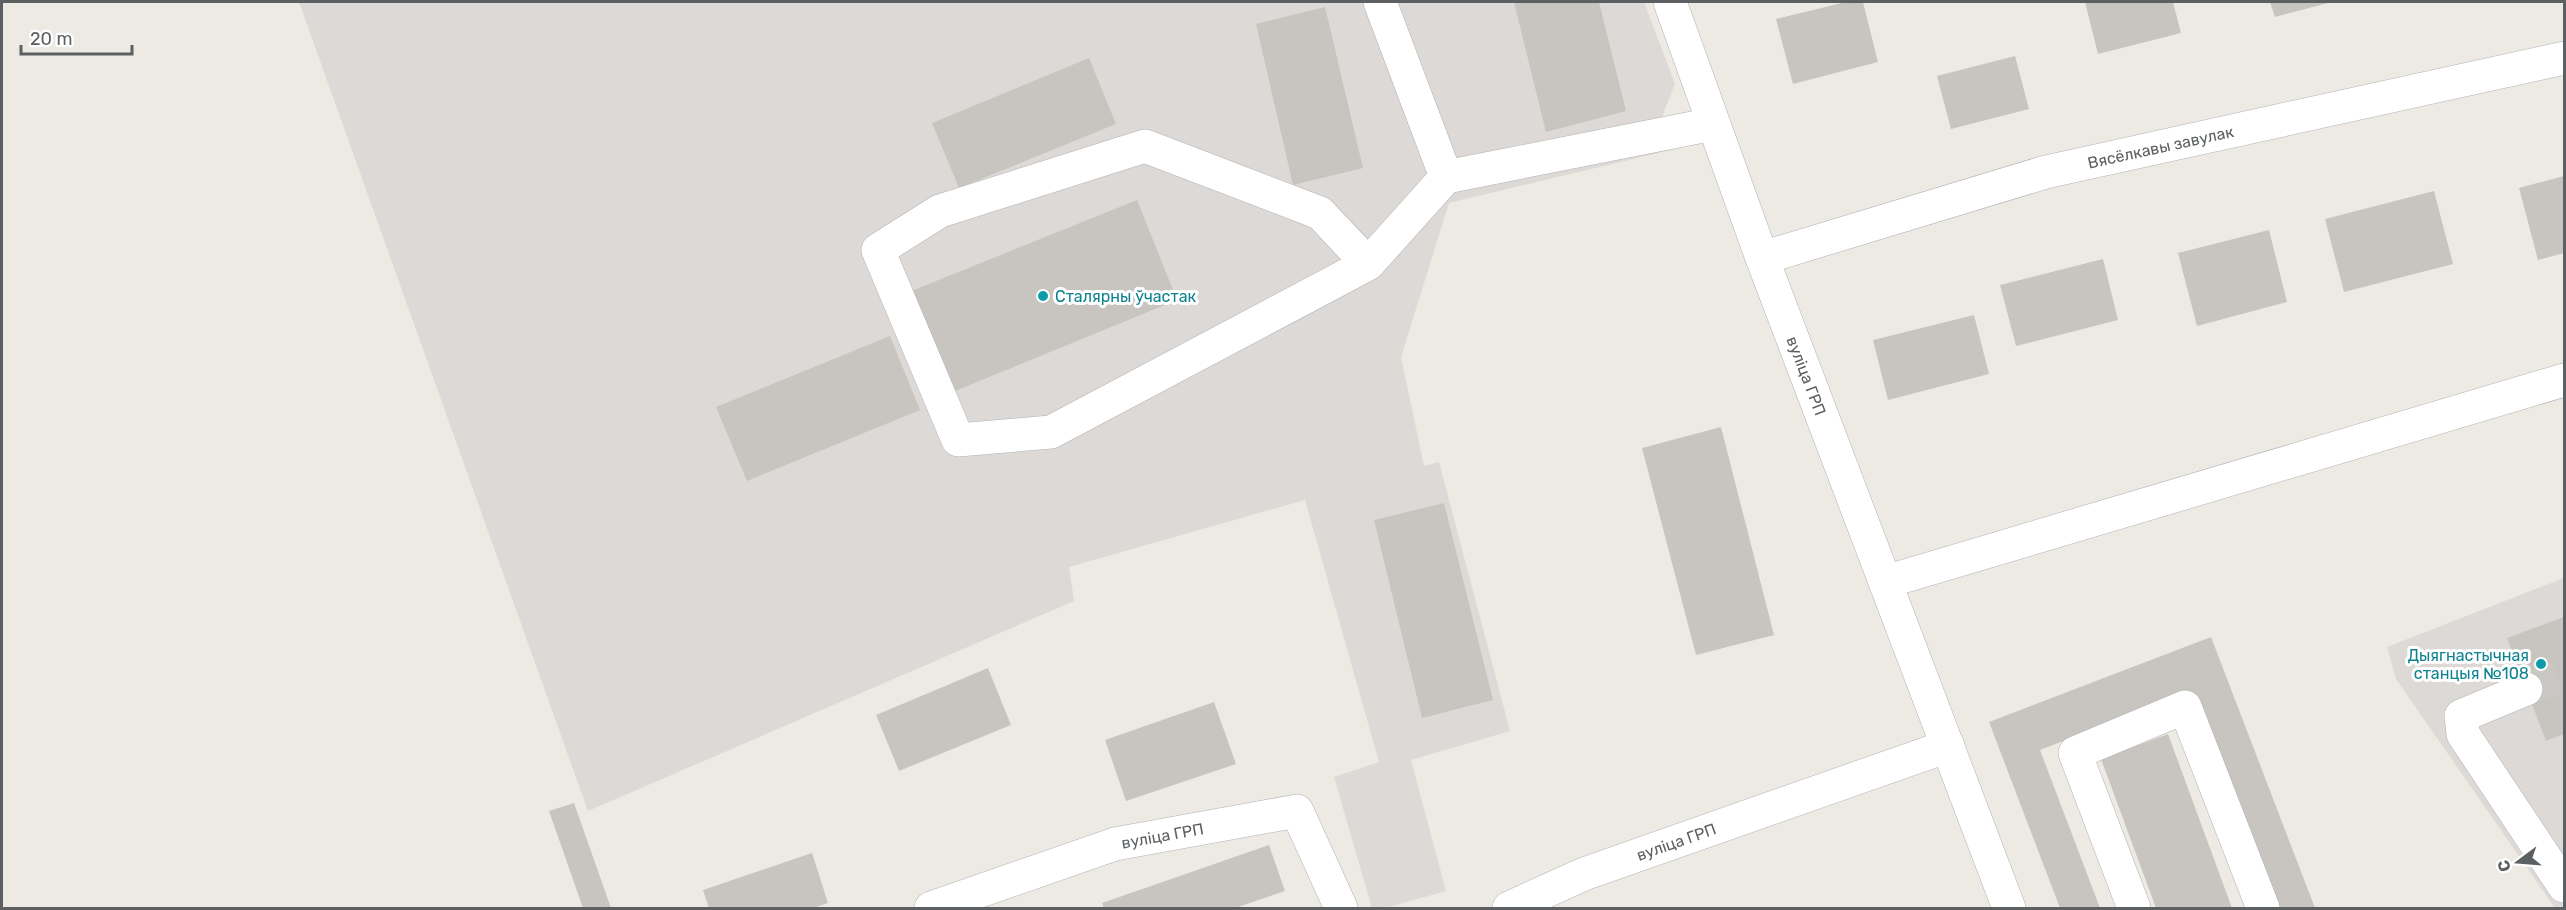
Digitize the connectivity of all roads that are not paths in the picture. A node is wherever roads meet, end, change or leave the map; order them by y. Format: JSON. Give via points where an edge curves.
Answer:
{"nodes":[{"id":1,"x":1380,"y":2,"type":"edge"},
{"id":2,"x":1670,"y":2,"type":"edge"},
{"id":3,"x":2565,"y":58,"type":"edge"},
{"id":4,"x":1713,"y":123,"type":"junction"},
{"id":5,"x":1446,"y":177,"type":"junction"},
{"id":6,"x":1762,"y":258,"type":"junction"},
{"id":7,"x":1368,"y":264,"type":"junction"},
{"id":8,"x":2565,"y":380,"type":"edge"},
{"id":9,"x":1885,"y":582,"type":"junction"},
{"id":10,"x":2526,"y":689,"type":"tunnel mouth"},
{"id":11,"x":1948,"y":746,"type":"junction"},
{"id":12,"x":2565,"y":886,"type":"edge"},
{"id":13,"x":932,"y":909,"type":"edge"},
{"id":14,"x":1341,"y":909,"type":"edge"},
{"id":15,"x":1509,"y":909,"type":"edge"},
{"id":16,"x":2009,"y":909,"type":"edge"},
{"id":17,"x":2134,"y":909,"type":"edge"},
{"id":18,"x":2263,"y":909,"type":"edge"}],
"edges":[{"from":1,"to":5,"type":"street"},
{"from":2,"to":4,"type":"street","name":"вуліца ГРП"},
{"from":3,"to":6,"type":"street","name":"Вясёлкавы завулак","via":[[2046,172]]},
{"from":4,"to":5,"type":"street"},
{"from":4,"to":6,"type":"street","name":"вуліца ГРП"},
{"from":5,"to":7,"type":"street"},
{"from":6,"to":9,"type":"street","name":"вуліца ГРП"},
{"from":7,"to":7,"type":"street","via":[[1051,432],[958,440],[878,250],[939,211],[1145,146],[1320,213]]},
{"from":8,"to":9,"type":"street"},
{"from":9,"to":11,"type":"street","name":"вуліца ГРП"},
{"from":10,"to":12,"type":"street","via":[[2461,716],[2463,734]]},
{"from":11,"to":15,"type":"street","name":"вуліца ГРП","via":[[1584,874]]},
{"from":11,"to":16,"type":"street","name":"вуліца ГРП"},
{"from":13,"to":14,"type":"street","name":"вуліца ГРП","via":[[1115,843],[1297,811]]},
{"from":17,"to":18,"type":"street","via":[[2075,753],[2185,706]]}]}
